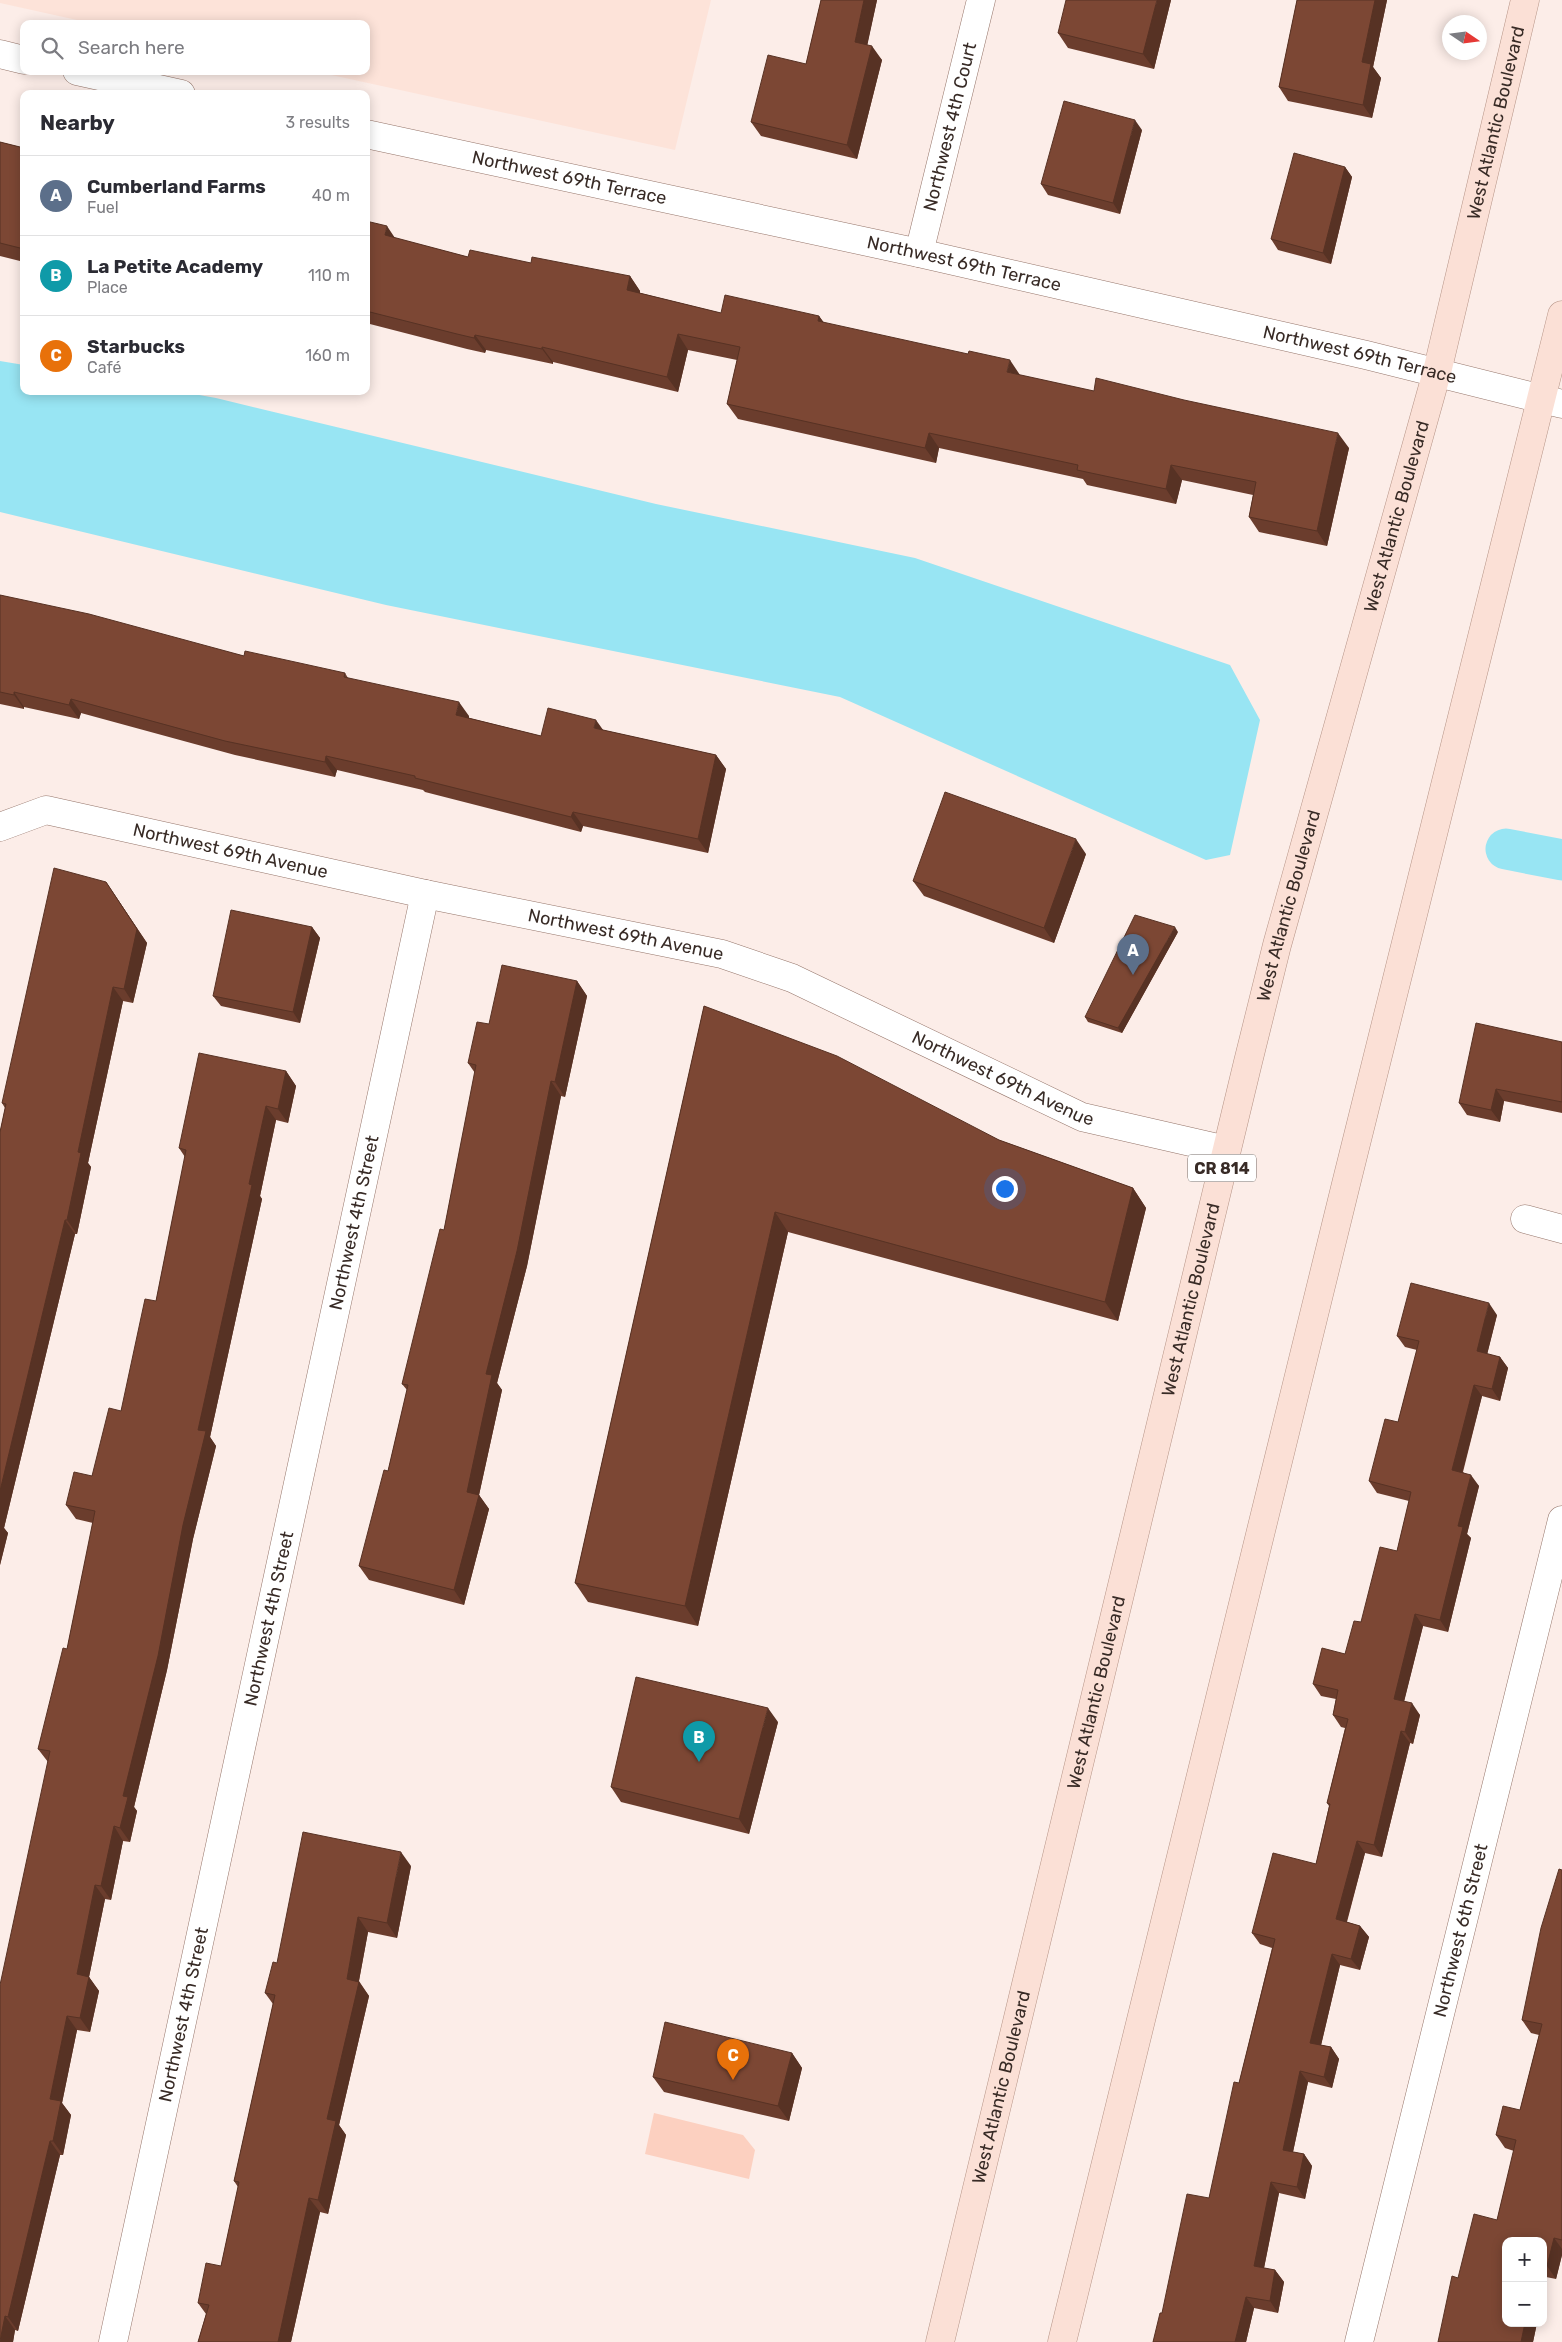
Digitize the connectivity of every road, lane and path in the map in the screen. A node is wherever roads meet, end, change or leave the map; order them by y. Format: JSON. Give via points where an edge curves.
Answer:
{"nodes":[{"id":1,"x":981,"y":0,"type":"edge"},
{"id":2,"x":1525,"y":0,"type":"edge"},
{"id":3,"x":0,"y":54,"type":"edge"},
{"id":4,"x":20,"y":59,"type":"edge"},
{"id":5,"x":95,"y":75,"type":"edge"},
{"id":6,"x":163,"y":90,"type":"edge"},
{"id":7,"x":370,"y":135,"type":"edge"},
{"id":8,"x":919,"y":253,"type":"junction"},
{"id":9,"x":1562,"y":315,"type":"edge"},
{"id":10,"x":1437,"y":372,"type":"junction"},
{"id":11,"x":1552,"y":401,"type":"edge"},
{"id":12,"x":0,"y":826,"type":"edge"},
{"id":13,"x":426,"y":894,"type":"junction"},
{"id":14,"x":1226,"y":1150,"type":"junction"},
{"id":15,"x":1525,"y":1219,"type":"dead end"},
{"id":16,"x":1562,"y":1229,"type":"edge"},
{"id":17,"x":1562,"y":1520,"type":"edge"},
{"id":18,"x":113,"y":2342,"type":"edge"},
{"id":19,"x":940,"y":2342,"type":"edge"},
{"id":20,"x":1062,"y":2342,"type":"edge"},
{"id":21,"x":1360,"y":2342,"type":"edge"}],
"edges":[{"from":1,"to":8,"type":"street","name":"Northwest 4th Court"},
{"from":2,"to":10,"type":"main road","name":"West Atlantic Boulevard","number":"CR 814"},
{"from":3,"to":4,"type":"street"},
{"from":5,"to":6,"type":"street"},
{"from":7,"to":8,"type":"street","name":"Northwest 69th Terrace"},
{"from":8,"to":10,"type":"street","name":"Northwest 69th Terrace"},
{"from":9,"to":11,"type":"main road"},
{"from":10,"to":11,"type":"street","name":"Northwest 69th Terrace"},
{"from":10,"to":14,"type":"main road","name":"West Atlantic Boulevard","number":"CR 814","via":[[1277,945]]},
{"from":11,"to":20,"type":"main road","via":[[1348,1174]]},
{"from":12,"to":13,"type":"street","name":"Northwest 69th Avenue","via":[[46,810]]},
{"from":13,"to":14,"type":"street","name":"Northwest 69th Avenue","via":[[722,954],[792,978],[1082,1117]]},
{"from":13,"to":18,"type":"street","name":"Northwest 4th Street"},
{"from":14,"to":19,"type":"main road","name":"West Atlantic Boulevard","number":"CR 814"},
{"from":15,"to":16,"type":"street"},
{"from":17,"to":21,"type":"street","name":"Northwest 6th Street"}]}
